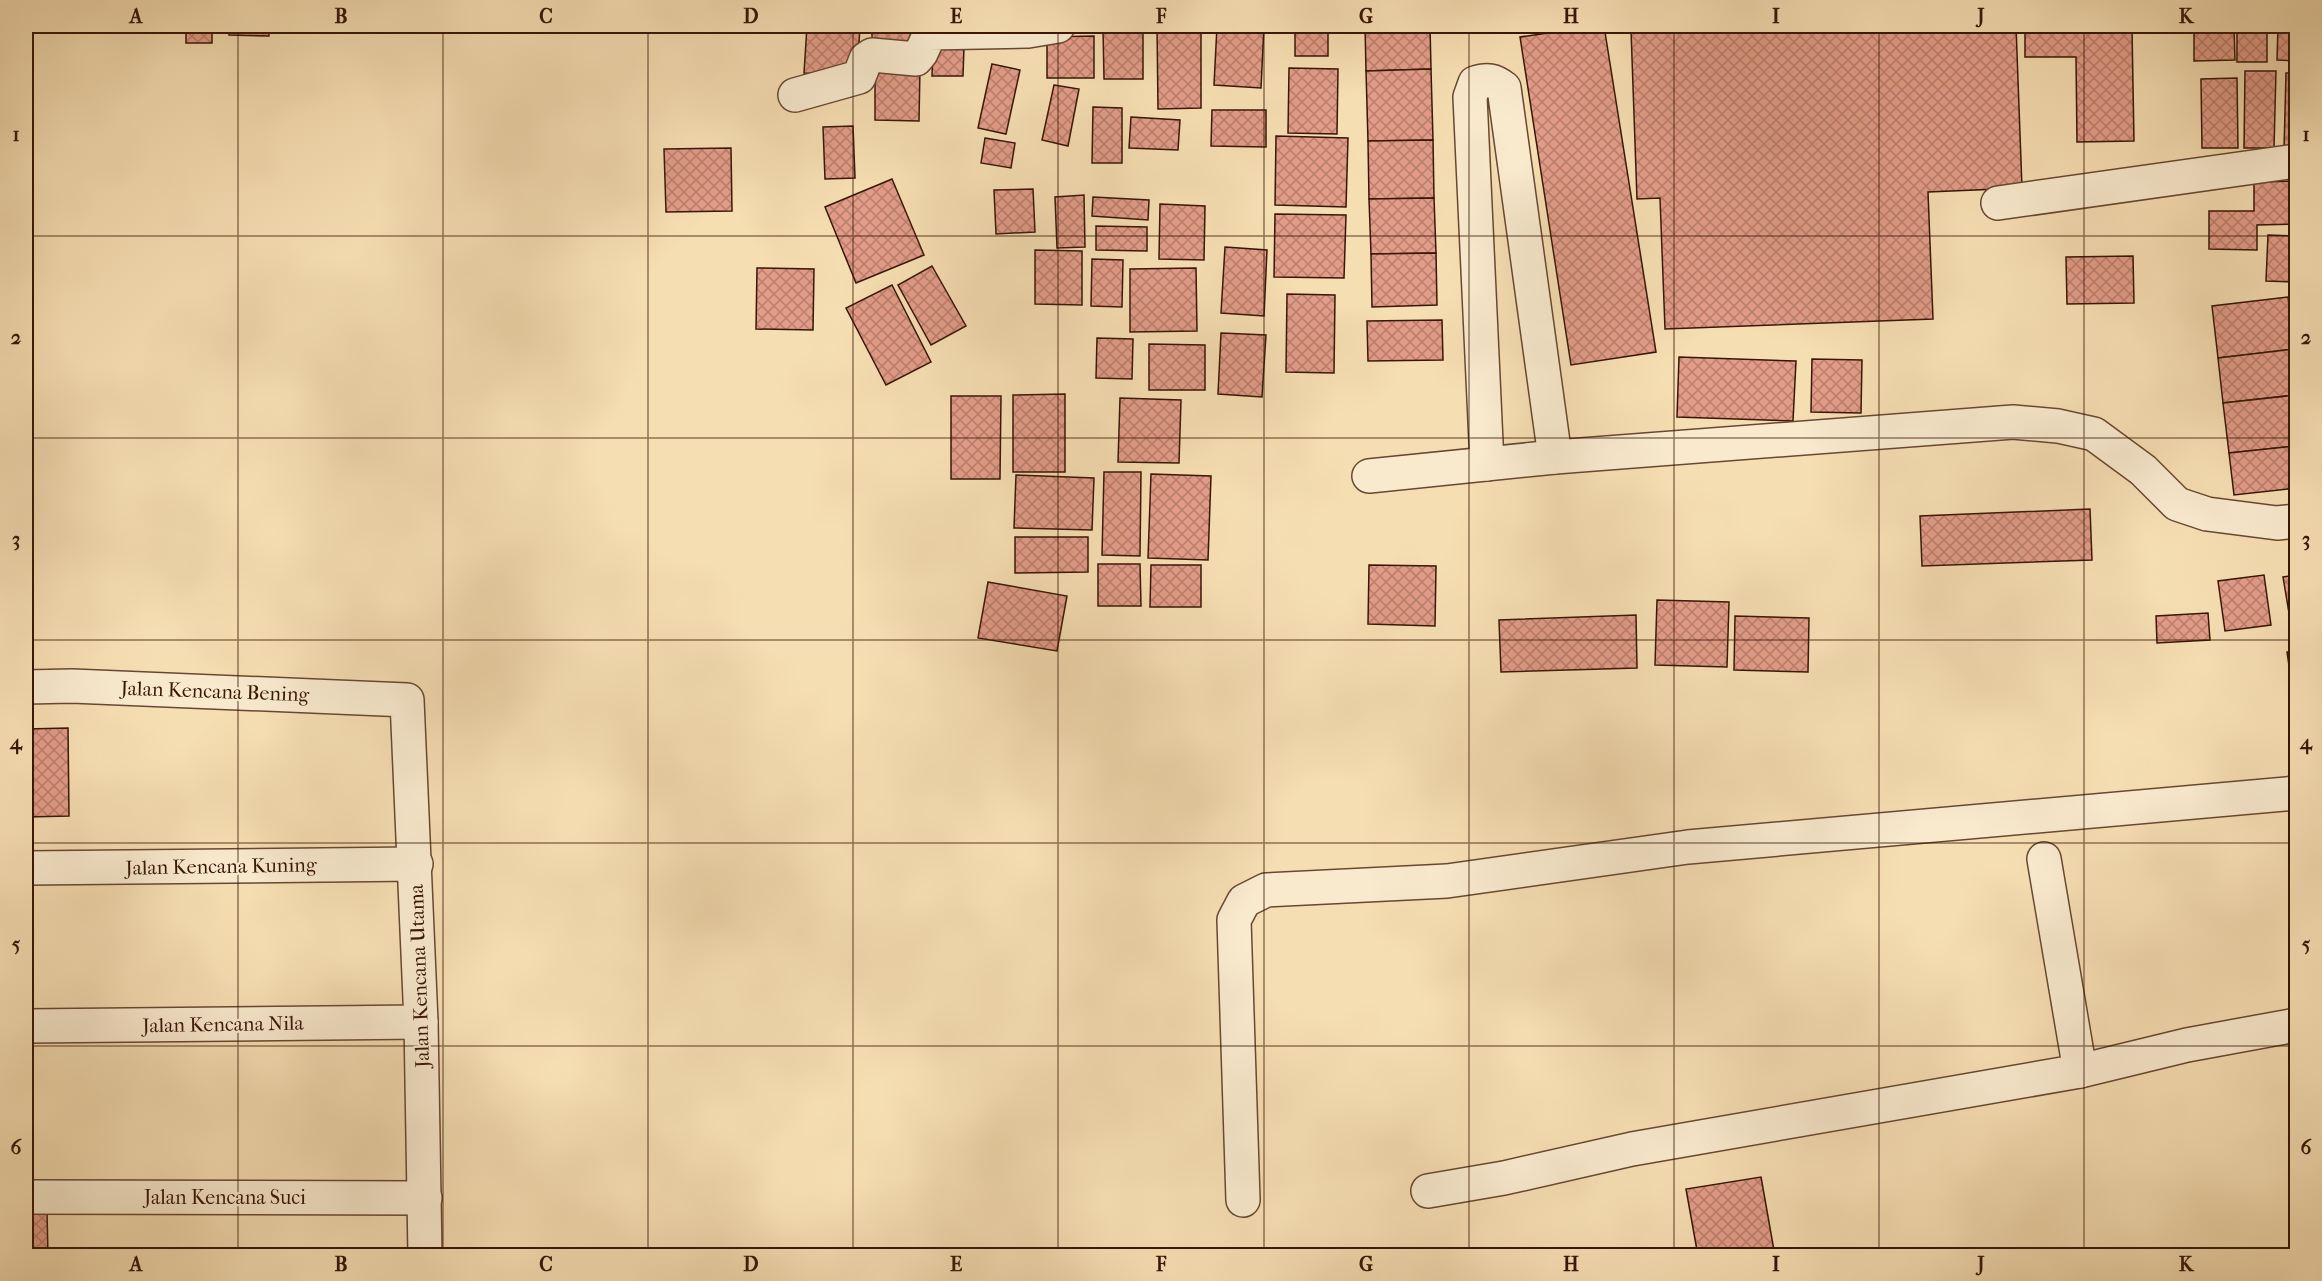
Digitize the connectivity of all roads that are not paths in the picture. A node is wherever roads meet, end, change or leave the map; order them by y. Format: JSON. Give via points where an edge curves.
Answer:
{"nodes":[{"id":1,"x":1058,"y":26,"type":"edge"},
{"id":2,"x":795,"y":95,"type":"dead end"},
{"id":3,"x":2296,"y":161,"type":"edge"},
{"id":4,"x":1998,"y":203,"type":"dead end"},
{"id":5,"x":1555,"y":457,"type":"junction"},
{"id":6,"x":1487,"y":464,"type":"junction"},
{"id":7,"x":1369,"y":476,"type":"dead end"},
{"id":8,"x":2296,"y":521,"type":"edge"},
{"id":9,"x":26,"y":687,"type":"edge"},
{"id":10,"x":404,"y":698,"type":"joint"},
{"id":11,"x":2296,"y":793,"type":"edge"},
{"id":12,"x":2044,"y":859,"type":"dead end"},
{"id":13,"x":416,"y":864,"type":"junction"},
{"id":14,"x":26,"y":868,"type":"edge"},
{"id":15,"x":421,"y":1022,"type":"junction"},
{"id":16,"x":2296,"y":1025,"type":"edge"},
{"id":17,"x":26,"y":1026,"type":"edge"},
{"id":18,"x":2080,"y":1071,"type":"junction"},
{"id":19,"x":1428,"y":1191,"type":"dead end"},
{"id":20,"x":26,"y":1197,"type":"edge"},
{"id":21,"x":424,"y":1198,"type":"junction"},
{"id":22,"x":1243,"y":1200,"type":"dead end"},
{"id":23,"x":426,"y":1256,"type":"edge"}],
"edges":[{"from":1,"to":2,"type":"street","via":[[1028,31],[930,33],[916,59],[872,55],[866,58],[859,77]]},
{"from":3,"to":4,"type":"street"},
{"from":5,"to":6,"type":"street"},
{"from":5,"to":6,"type":"street","via":[[1504,88],[1486,80],[1475,83],[1470,97]]},
{"from":5,"to":8,"type":"street","via":[[2013,422],[2094,434],[2143,470],[2177,504],[2207,514],[2277,523]]},
{"from":6,"to":7,"type":"street"},
{"from":9,"to":10,"type":"street","name":"Jalan Kencana Bening"},
{"from":10,"to":13,"type":"street","name":"Jalan Kencana Utama","via":[[408,705]]},
{"from":11,"to":22,"type":"street","via":[[1688,847],[1448,881],[1266,890],[1244,901],[1234,920]]},
{"from":12,"to":18,"type":"street"},
{"from":13,"to":14,"type":"street","name":"Jalan Kencana Kuning"},
{"from":13,"to":15,"type":"street","name":"Jalan Kencana Utama"},
{"from":15,"to":17,"type":"street","name":"Jalan Kencana Nila"},
{"from":15,"to":21,"type":"street","name":"Jalan Kencana Utama"},
{"from":16,"to":18,"type":"street","via":[[2187,1045]]},
{"from":18,"to":19,"type":"street","via":[[1632,1149]]},
{"from":20,"to":21,"type":"street","name":"Jalan Kencana Suci"},
{"from":21,"to":23,"type":"street","name":"Jalan Kencana Utama"}]}
